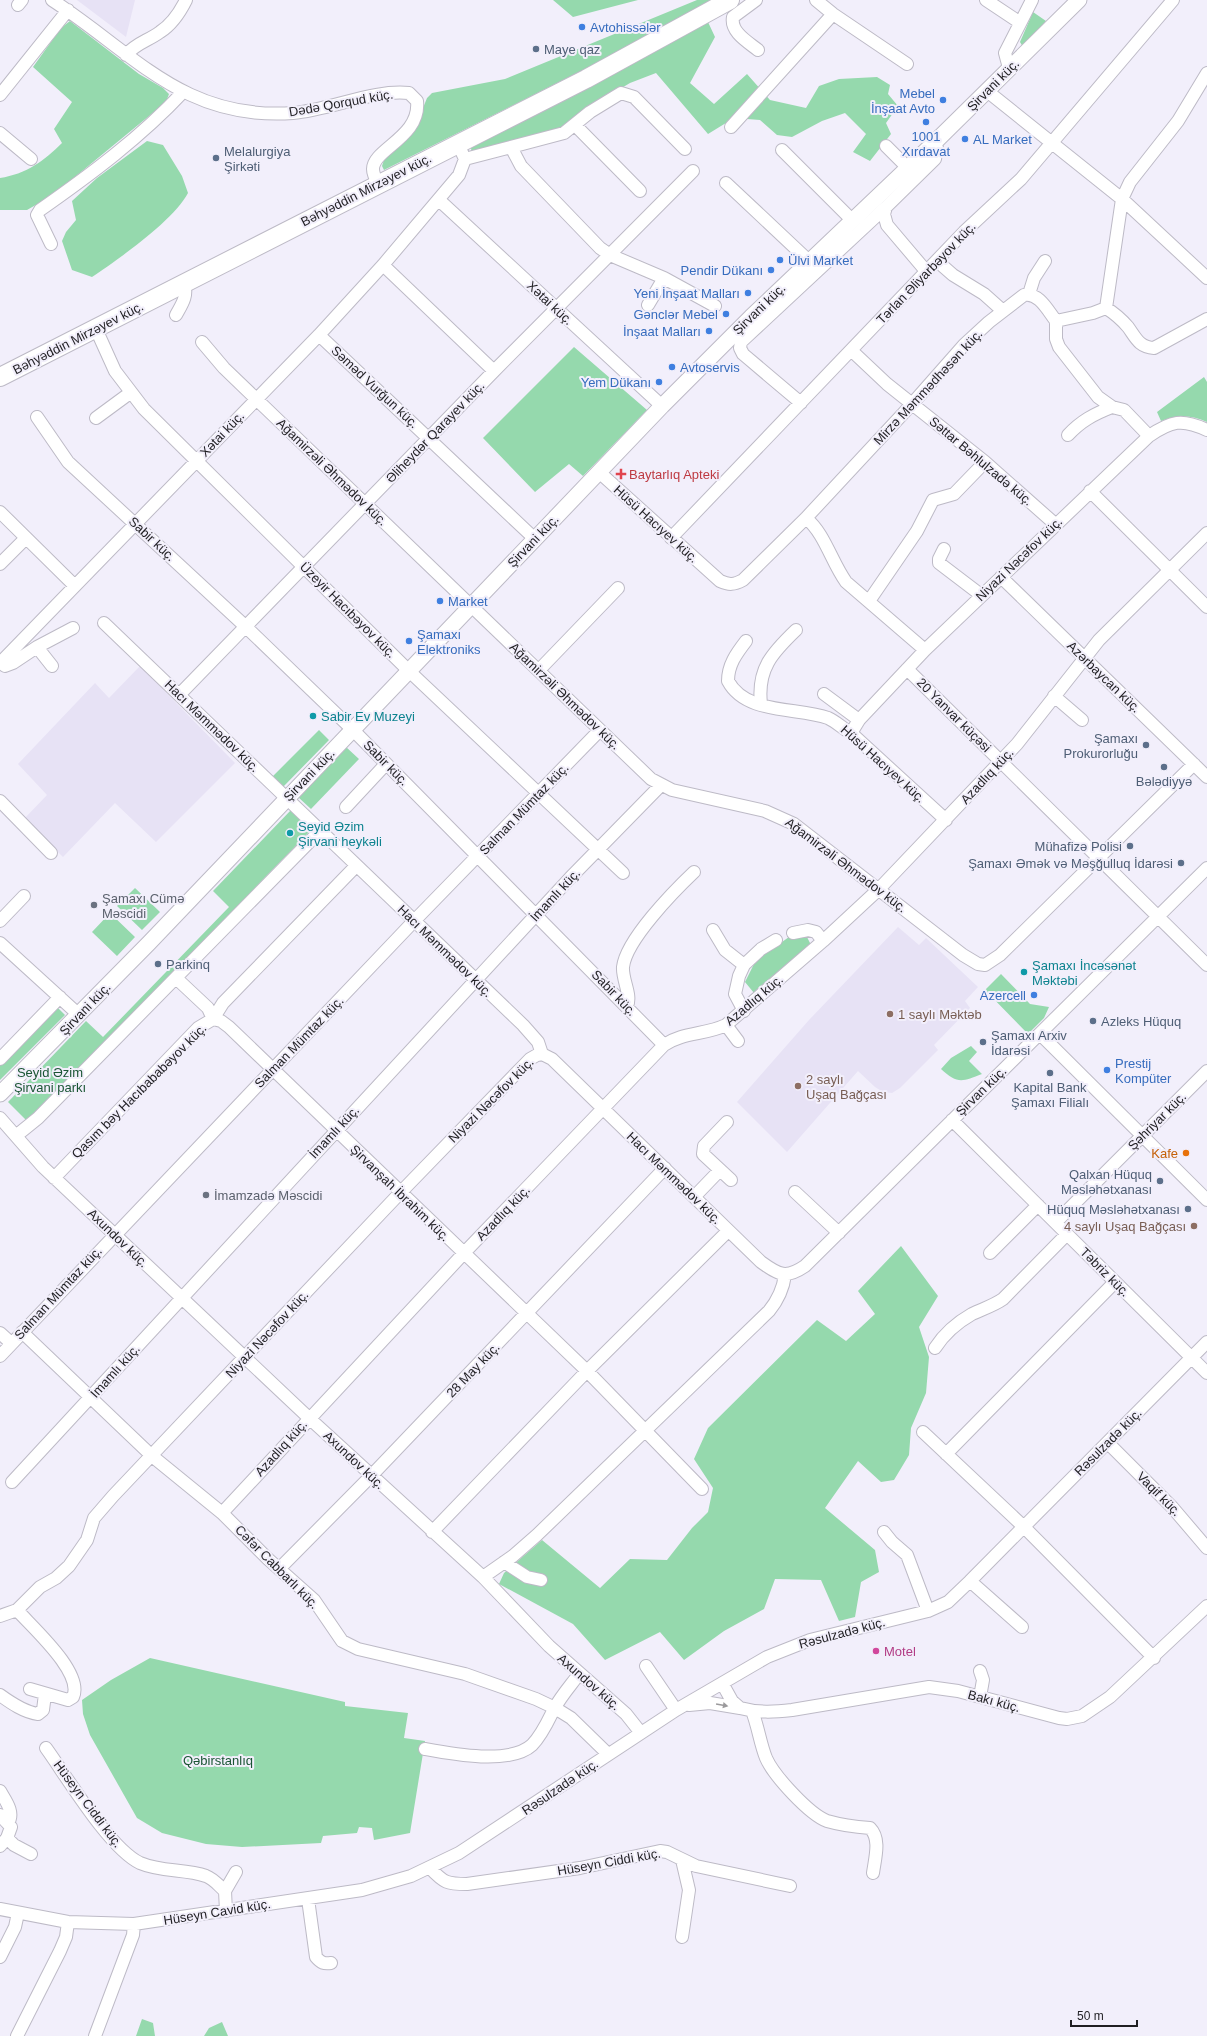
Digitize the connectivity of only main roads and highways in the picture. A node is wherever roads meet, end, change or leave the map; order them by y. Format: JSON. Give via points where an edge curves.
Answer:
{"nodes":[{"id":1,"x":730,"y":0,"type":"edge"},
{"id":2,"x":1079,"y":0,"type":"edge"},
{"id":3,"x":0,"y":377,"type":"edge"},
{"id":4,"x":0,"y":1094,"type":"edge"}],
"edges":[{"from":1,"to":3,"type":"highway","name":"Bəhyəddin Mirzəyev küç.","via":[[462,151],[378,184]]},
{"from":2,"to":4,"type":"main road","name":"Şirvani küç.","via":[[662,406],[79,1015]]}]}
